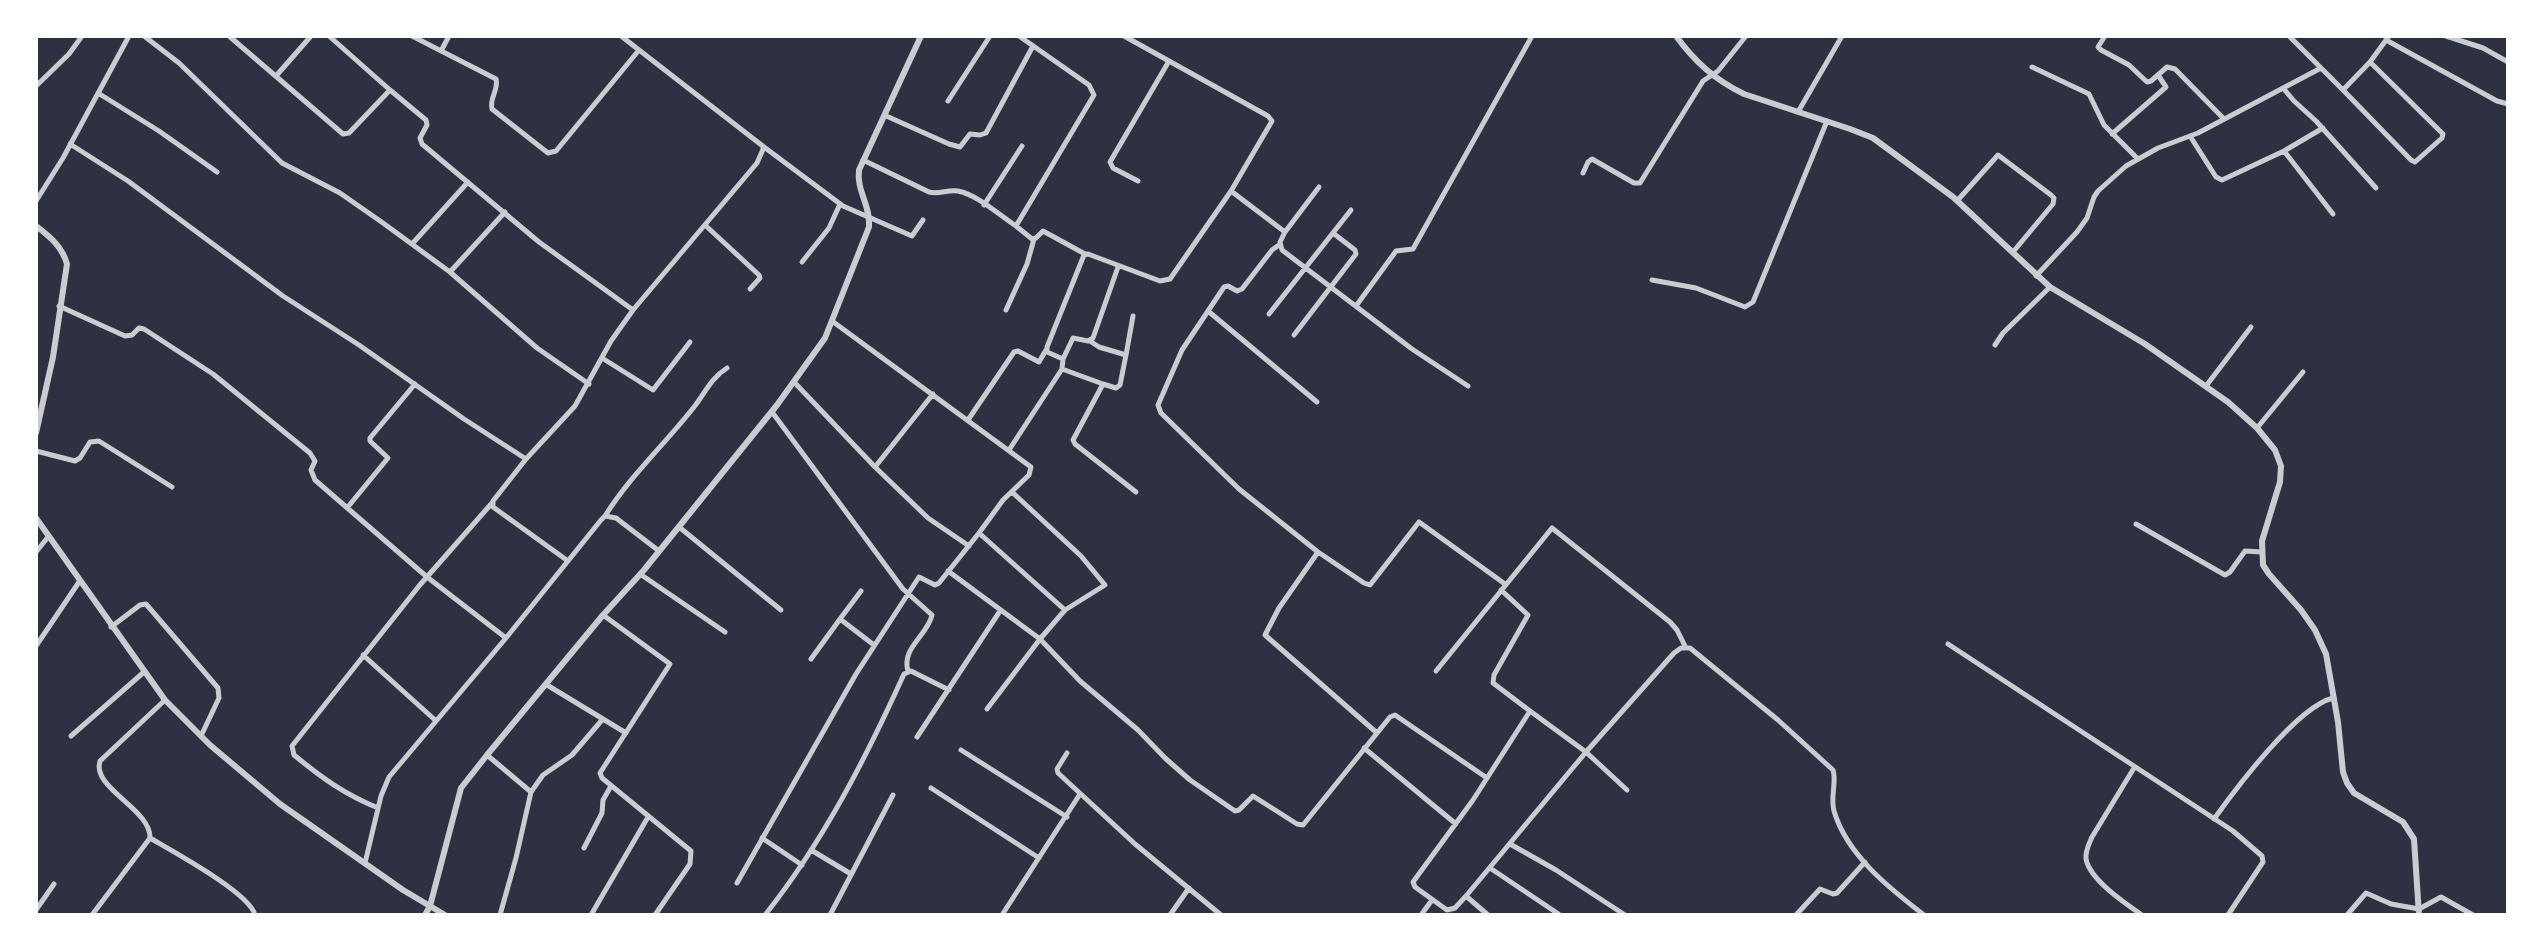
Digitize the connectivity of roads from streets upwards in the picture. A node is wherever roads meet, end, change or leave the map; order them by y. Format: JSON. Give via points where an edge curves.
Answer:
{"nodes":[{"id":1,"x":82,"y":36,"type":"edge"},
{"id":2,"x":129,"y":36,"type":"edge"},
{"id":3,"x":144,"y":36,"type":"edge"},
{"id":4,"x":229,"y":36,"type":"edge"},
{"id":5,"x":311,"y":36,"type":"edge"},
{"id":6,"x":328,"y":36,"type":"edge"},
{"id":7,"x":412,"y":36,"type":"edge"},
{"id":8,"x":449,"y":36,"type":"edge"},
{"id":9,"x":621,"y":36,"type":"edge"},
{"id":10,"x":921,"y":36,"type":"edge"},
{"id":11,"x":990,"y":36,"type":"edge"},
{"id":12,"x":1019,"y":36,"type":"edge"},
{"id":13,"x":1124,"y":36,"type":"edge"},
{"id":14,"x":1532,"y":36,"type":"edge"},
{"id":15,"x":1676,"y":36,"type":"edge"},
{"id":16,"x":1746,"y":36,"type":"edge"},
{"id":17,"x":1842,"y":36,"type":"edge"},
{"id":18,"x":2105,"y":36,"type":"edge"},
{"id":19,"x":2289,"y":36,"type":"edge"},
{"id":20,"x":2446,"y":36,"type":"edge"},
{"id":21,"x":2387,"y":38,"type":"edge"},
{"id":22,"x":1033,"y":46,"type":"junction"},
{"id":23,"x":639,"y":50,"type":"junction"},
{"id":24,"x":441,"y":51,"type":"junction"},
{"id":25,"x":1169,"y":61,"type":"junction"},
{"id":26,"x":2370,"y":62,"type":"junction"},
{"id":27,"x":2508,"y":62,"type":"edge"},
{"id":28,"x":2032,"y":67,"type":"dead end"},
{"id":29,"x":2320,"y":68,"type":"junction"},
{"id":30,"x":1710,"y":75,"type":"junction"},
{"id":31,"x":2158,"y":75,"type":"junction"},
{"id":32,"x":276,"y":76,"type":"junction"},
{"id":33,"x":36,"y":86,"type":"edge"},
{"id":34,"x":2283,"y":88,"type":"junction"},
{"id":35,"x":390,"y":90,"type":"junction"},
{"id":36,"x":2343,"y":90,"type":"junction"},
{"id":37,"x":98,"y":93,"type":"junction"},
{"id":38,"x":948,"y":101,"type":"dead end"},
{"id":39,"x":2508,"y":104,"type":"edge"},
{"id":40,"x":1798,"y":112,"type":"junction"},
{"id":41,"x":884,"y":115,"type":"junction"},
{"id":42,"x":2224,"y":119,"type":"junction"},
{"id":43,"x":1827,"y":121,"type":"junction"},
{"id":44,"x":2323,"y":128,"type":"junction"},
{"id":45,"x":2112,"y":134,"type":"junction"},
{"id":46,"x":2190,"y":136,"type":"junction"},
{"id":47,"x":70,"y":144,"type":"junction"},
{"id":48,"x":1022,"y":146,"type":"dead end"},
{"id":49,"x":764,"y":147,"type":"junction"},
{"id":50,"x":2284,"y":151,"type":"junction"},
{"id":51,"x":2138,"y":159,"type":"junction"},
{"id":52,"x":863,"y":160,"type":"junction"},
{"id":53,"x":217,"y":172,"type":"dead end"},
{"id":54,"x":1583,"y":172,"type":"dead end"},
{"id":55,"x":1138,"y":181,"type":"dead end"},
{"id":56,"x":468,"y":182,"type":"junction"},
{"id":57,"x":1319,"y":187,"type":"dead end"},
{"id":58,"x":2376,"y":188,"type":"dead end"},
{"id":59,"x":1231,"y":191,"type":"junction"},
{"id":60,"x":36,"y":201,"type":"edge"},
{"id":61,"x":1957,"y":201,"type":"junction"},
{"id":62,"x":841,"y":205,"type":"junction"},
{"id":63,"x":984,"y":205,"type":"junction"},
{"id":64,"x":1351,"y":210,"type":"dead end"},
{"id":65,"x":505,"y":212,"type":"junction"},
{"id":66,"x":2333,"y":214,"type":"dead end"},
{"id":67,"x":867,"y":216,"type":"junction"},
{"id":68,"x":922,"y":220,"type":"dead end"},
{"id":69,"x":705,"y":225,"type":"junction"},
{"id":70,"x":36,"y":226,"type":"edge"},
{"id":71,"x":1016,"y":226,"type":"junction"},
{"id":72,"x":1285,"y":232,"type":"junction"},
{"id":73,"x":1333,"y":233,"type":"junction"},
{"id":74,"x":1034,"y":239,"type":"junction"},
{"id":75,"x":412,"y":244,"type":"junction"},
{"id":76,"x":1279,"y":245,"type":"junction"},
{"id":77,"x":2013,"y":252,"type":"junction"},
{"id":78,"x":1085,"y":254,"type":"junction"},
{"id":79,"x":802,"y":262,"type":"dead end"},
{"id":80,"x":1118,"y":267,"type":"junction"},
{"id":81,"x":1306,"y":268,"type":"junction"},
{"id":82,"x":450,"y":272,"type":"junction"},
{"id":83,"x":2036,"y":276,"type":"junction"},
{"id":84,"x":1652,"y":280,"type":"dead end"},
{"id":85,"x":1332,"y":287,"type":"junction"},
{"id":86,"x":2050,"y":287,"type":"junction"},
{"id":87,"x":750,"y":289,"type":"dead end"},
{"id":88,"x":59,"y":306,"type":"junction"},
{"id":89,"x":1356,"y":306,"type":"junction"},
{"id":90,"x":633,"y":310,"type":"junction"},
{"id":91,"x":1006,"y":310,"type":"dead end"},
{"id":92,"x":1208,"y":311,"type":"junction"},
{"id":93,"x":1269,"y":315,"type":"dead end"},
{"id":94,"x":1133,"y":316,"type":"dead end"},
{"id":95,"x":832,"y":321,"type":"junction"},
{"id":96,"x":2251,"y":327,"type":"dead end"},
{"id":97,"x":1294,"y":335,"type":"dead end"},
{"id":98,"x":1090,"y":341,"type":"junction"},
{"id":99,"x":690,"y":342,"type":"dead end"},
{"id":100,"x":1995,"y":345,"type":"dead end"},
{"id":101,"x":1046,"y":350,"type":"junction"},
{"id":102,"x":1126,"y":355,"type":"junction"},
{"id":103,"x":602,"y":358,"type":"junction"},
{"id":104,"x":1063,"y":359,"type":"junction"},
{"id":105,"x":727,"y":368,"type":"dead end"},
{"id":106,"x":1062,"y":369,"type":"junction"},
{"id":107,"x":2303,"y":372,"type":"dead end"},
{"id":108,"x":794,"y":382,"type":"junction"},
{"id":109,"x":415,"y":384,"type":"junction"},
{"id":110,"x":589,"y":384,"type":"junction"},
{"id":111,"x":1103,"y":384,"type":"junction"},
{"id":112,"x":1468,"y":386,"type":"dead end"},
{"id":113,"x":2206,"y":386,"type":"junction"},
{"id":114,"x":933,"y":394,"type":"junction"},
{"id":115,"x":1317,"y":402,"type":"dead end"},
{"id":116,"x":772,"y":412,"type":"junction"},
{"id":117,"x":968,"y":420,"type":"junction"},
{"id":118,"x":2257,"y":428,"type":"junction"},
{"id":119,"x":36,"y":433,"type":"edge"},
{"id":120,"x":1009,"y":450,"type":"junction"},
{"id":121,"x":36,"y":451,"type":"edge"},
{"id":122,"x":526,"y":459,"type":"junction"},
{"id":123,"x":875,"y":467,"type":"junction"},
{"id":124,"x":172,"y":487,"type":"dead end"},
{"id":125,"x":1012,"y":492,"type":"junction"},
{"id":126,"x":1136,"y":492,"type":"dead end"},
{"id":127,"x":492,"y":503,"type":"junction"},
{"id":128,"x":347,"y":508,"type":"junction"},
{"id":129,"x":605,"y":516,"type":"junction"},
{"id":130,"x":36,"y":518,"type":"edge"},
{"id":131,"x":2136,"y":524,"type":"dead end"},
{"id":132,"x":679,"y":527,"type":"junction"},
{"id":133,"x":979,"y":533,"type":"junction"},
{"id":134,"x":48,"y":537,"type":"junction"},
{"id":135,"x":969,"y":546,"type":"junction"},
{"id":136,"x":659,"y":551,"type":"junction"},
{"id":137,"x":36,"y":552,"type":"edge"},
{"id":138,"x":1318,"y":552,"type":"junction"},
{"id":139,"x":2261,"y":552,"type":"junction"},
{"id":140,"x":568,"y":561,"type":"junction"},
{"id":141,"x":948,"y":572,"type":"junction"},
{"id":142,"x":640,"y":574,"type":"junction"},
{"id":143,"x":427,"y":577,"type":"junction"},
{"id":144,"x":80,"y":582,"type":"junction"},
{"id":145,"x":1505,"y":584,"type":"junction"},
{"id":146,"x":1501,"y":590,"type":"junction"},
{"id":147,"x":861,"y":591,"type":"dead end"},
{"id":148,"x":907,"y":593,"type":"junction"},
{"id":149,"x":781,"y":610,"type":"dead end"},
{"id":150,"x":1065,"y":610,"type":"junction"},
{"id":151,"x":1000,"y":611,"type":"junction"},
{"id":152,"x":603,"y":615,"type":"junction"},
{"id":153,"x":840,"y":619,"type":"junction"},
{"id":154,"x":111,"y":627,"type":"junction"},
{"id":155,"x":725,"y":632,"type":"dead end"},
{"id":156,"x":506,"y":638,"type":"junction"},
{"id":157,"x":1040,"y":639,"type":"junction"},
{"id":158,"x":1948,"y":644,"type":"dead end"},
{"id":159,"x":874,"y":645,"type":"junction"},
{"id":160,"x":36,"y":646,"type":"edge"},
{"id":161,"x":1686,"y":648,"type":"junction"},
{"id":162,"x":363,"y":656,"type":"junction"},
{"id":163,"x":811,"y":659,"type":"dead end"},
{"id":164,"x":908,"y":671,"type":"junction"},
{"id":165,"x":1436,"y":671,"type":"dead end"},
{"id":166,"x":144,"y":672,"type":"junction"},
{"id":167,"x":547,"y":685,"type":"junction"},
{"id":168,"x":949,"y":690,"type":"junction"},
{"id":169,"x":2333,"y":698,"type":"junction"},
{"id":170,"x":165,"y":700,"type":"junction"},
{"id":171,"x":987,"y":709,"type":"dead end"},
{"id":172,"x":1530,"y":711,"type":"junction"},
{"id":173,"x":435,"y":720,"type":"junction"},
{"id":174,"x":602,"y":720,"type":"junction"},
{"id":175,"x":626,"y":733,"type":"junction"},
{"id":176,"x":1377,"y":733,"type":"junction"},
{"id":177,"x":71,"y":736,"type":"dead end"},
{"id":178,"x":201,"y":736,"type":"junction"},
{"id":179,"x":917,"y":737,"type":"dead end"},
{"id":180,"x":1364,"y":748,"type":"junction"},
{"id":181,"x":961,"y":750,"type":"dead end"},
{"id":182,"x":1586,"y":752,"type":"junction"},
{"id":183,"x":1067,"y":753,"type":"dead end"},
{"id":184,"x":487,"y":754,"type":"junction"},
{"id":185,"x":2134,"y":768,"type":"junction"},
{"id":186,"x":1486,"y":778,"type":"junction"},
{"id":187,"x":611,"y":786,"type":"junction"},
{"id":188,"x":931,"y":788,"type":"dead end"},
{"id":189,"x":1627,"y":790,"type":"dead end"},
{"id":190,"x":531,"y":792,"type":"junction"},
{"id":191,"x":1080,"y":794,"type":"junction"},
{"id":192,"x":893,"y":795,"type":"dead end"},
{"id":193,"x":378,"y":808,"type":"junction"},
{"id":194,"x":648,"y":817,"type":"junction"},
{"id":195,"x":1067,"y":817,"type":"junction"},
{"id":196,"x":2214,"y":819,"type":"junction"},
{"id":197,"x":1456,"y":824,"type":"junction"},
{"id":198,"x":150,"y":838,"type":"junction"},
{"id":199,"x":762,"y":838,"type":"junction"},
{"id":200,"x":1510,"y":844,"type":"junction"},
{"id":201,"x":584,"y":848,"type":"dead end"},
{"id":202,"x":811,"y":850,"type":"junction"},
{"id":203,"x":1039,"y":858,"type":"junction"},
{"id":204,"x":1865,"y":862,"type":"junction"},
{"id":205,"x":365,"y":863,"type":"junction"},
{"id":206,"x":802,"y":865,"type":"junction"},
{"id":207,"x":1490,"y":868,"type":"junction"},
{"id":208,"x":851,"y":874,"type":"junction"},
{"id":209,"x":737,"y":883,"type":"dead end"},
{"id":210,"x":54,"y":884,"type":"dead end"},
{"id":211,"x":1189,"y":888,"type":"junction"},
{"id":212,"x":1466,"y":896,"type":"junction"},
{"id":213,"x":1432,"y":900,"type":"junction"},
{"id":214,"x":430,"y":906,"type":"junction"},
{"id":215,"x":36,"y":910,"type":"edge"},
{"id":216,"x":2419,"y":912,"type":"edge"},
{"id":217,"x":92,"y":915,"type":"edge"},
{"id":218,"x":255,"y":915,"type":"edge"},
{"id":219,"x":425,"y":915,"type":"edge"},
{"id":220,"x":446,"y":915,"type":"edge"},
{"id":221,"x":500,"y":915,"type":"edge"},
{"id":222,"x":591,"y":915,"type":"edge"},
{"id":223,"x":655,"y":915,"type":"edge"},
{"id":224,"x":765,"y":915,"type":"edge"},
{"id":225,"x":830,"y":915,"type":"edge"},
{"id":226,"x":1002,"y":915,"type":"edge"},
{"id":227,"x":1170,"y":915,"type":"edge"},
{"id":228,"x":1221,"y":915,"type":"edge"},
{"id":229,"x":1421,"y":915,"type":"edge"},
{"id":230,"x":1488,"y":915,"type":"edge"},
{"id":231,"x":1560,"y":915,"type":"edge"},
{"id":232,"x":1625,"y":915,"type":"edge"},
{"id":233,"x":1796,"y":915,"type":"edge"},
{"id":234,"x":1924,"y":915,"type":"edge"},
{"id":235,"x":2142,"y":915,"type":"edge"},
{"id":236,"x":2228,"y":915,"type":"edge"},
{"id":237,"x":2347,"y":915,"type":"edge"},
{"id":238,"x":2473,"y":915,"type":"edge"}],
"edges":[{"from":1,"to":33,"type":"street"},
{"from":2,"to":37,"type":"street"},
{"from":3,"to":75,"type":"street","via":[[178,63],[282,163],[340,193]]},
{"from":4,"to":32,"type":"street"},
{"from":5,"to":32,"type":"street"},
{"from":6,"to":35,"type":"street"},
{"from":7,"to":24,"type":"street"},
{"from":8,"to":24,"type":"street"},
{"from":9,"to":23,"type":"street"},
{"from":10,"to":41,"type":"street"},
{"from":11,"to":38,"type":"street"},
{"from":12,"to":22,"type":"street"},
{"from":13,"to":25,"type":"street"},
{"from":14,"to":89,"type":"street","via":[[1413,249],[1396,251]]},
{"from":15,"to":30,"type":"street"},
{"from":16,"to":30,"type":"street","via":[[1718,71]]},
{"from":17,"to":40,"type":"street"},
{"from":18,"to":31,"type":"street","via":[[2098,47],[2101,50],[2129,65],[2146,82]]},
{"from":19,"to":29,"type":"street"},
{"from":20,"to":27,"type":"street","via":[[2483,48]]},
{"from":21,"to":26,"type":"street"},
{"from":21,"to":39,"type":"street"},
{"from":22,"to":41,"type":"street","via":[[986,133],[970,134],[963,146],[949,144]]},
{"from":22,"to":71,"type":"street","via":[[1089,85],[1094,95]]},
{"from":23,"to":24,"type":"street","via":[[552,153],[492,109],[496,79]]},
{"from":23,"to":49,"type":"street"},
{"from":25,"to":55,"type":"street","via":[[1110,162],[1113,168]]},
{"from":25,"to":59,"type":"street","via":[[1271,118]]},
{"from":26,"to":36,"type":"street"},
{"from":26,"to":36,"type":"street","via":[[2443,134],[2442,138],[2413,161]]},
{"from":28,"to":45,"type":"street","via":[[2089,94],[2097,114]]},
{"from":29,"to":34,"type":"street"},
{"from":29,"to":36,"type":"street"},
{"from":30,"to":40,"type":"street","via":[[1744,94]]},
{"from":30,"to":54,"type":"street","via":[[1640,183],[1592,159]]},
{"from":31,"to":42,"type":"street","via":[[2167,67],[2175,69]]},
{"from":31,"to":45,"type":"street","via":[[2166,87]]},
{"from":32,"to":35,"type":"street","via":[[343,134],[349,134]]},
{"from":34,"to":42,"type":"street"},
{"from":34,"to":44,"type":"street"},
{"from":35,"to":56,"type":"street","via":[[426,120],[422,144]]},
{"from":37,"to":47,"type":"street"},
{"from":37,"to":53,"type":"street"},
{"from":40,"to":43,"type":"street"},
{"from":41,"to":52,"type":"street"},
{"from":42,"to":46,"type":"street"},
{"from":43,"to":61,"type":"street","via":[[1873,138]]},
{"from":43,"to":84,"type":"street","via":[[1753,303],[1745,307],[1696,288]]},
{"from":44,"to":50,"type":"street"},
{"from":44,"to":58,"type":"street"},
{"from":45,"to":51,"type":"street"},
{"from":46,"to":50,"type":"street","via":[[2216,177],[2222,180]]},
{"from":46,"to":51,"type":"street"},
{"from":47,"to":60,"type":"street"},
{"from":47,"to":109,"type":"street","via":[[283,296]]},
{"from":48,"to":63,"type":"street"},
{"from":49,"to":62,"type":"street"},
{"from":49,"to":69,"type":"street","via":[[757,163]]},
{"from":50,"to":66,"type":"street"},
{"from":51,"to":83,"type":"street","via":[[2098,191],[2077,232]]},
{"from":52,"to":63,"type":"street","via":[[929,192],[960,191]]},
{"from":52,"to":67,"type":"street","via":[[858,180]]},
{"from":56,"to":65,"type":"street"},
{"from":56,"to":75,"type":"street"},
{"from":57,"to":72,"type":"street"},
{"from":59,"to":72,"type":"street"},
{"from":59,"to":80,"type":"street","via":[[1170,279],[1160,281]]},
{"from":61,"to":77,"type":"street"},
{"from":61,"to":77,"type":"street","via":[[1998,154],[2051,195],[2053,204]]},
{"from":62,"to":67,"type":"street"},
{"from":62,"to":79,"type":"street","via":[[829,228]]},
{"from":63,"to":71,"type":"street"},
{"from":64,"to":73,"type":"street"},
{"from":65,"to":82,"type":"street"},
{"from":65,"to":90,"type":"street"},
{"from":67,"to":68,"type":"street","via":[[912,236]]},
{"from":67,"to":95,"type":"street","via":[[866,236]]},
{"from":69,"to":87,"type":"street","via":[[759,274]]},
{"from":69,"to":90,"type":"street"},
{"from":70,"to":88,"type":"street","via":[[57,243],[67,264]]},
{"from":71,"to":74,"type":"street"},
{"from":72,"to":76,"type":"street"},
{"from":73,"to":81,"type":"street"},
{"from":73,"to":85,"type":"street","via":[[1356,252]]},
{"from":74,"to":78,"type":"street","via":[[1042,231]]},
{"from":74,"to":91,"type":"street"},
{"from":75,"to":82,"type":"street"},
{"from":76,"to":81,"type":"street"},
{"from":76,"to":92,"type":"street","via":[[1242,289],[1224,287]]},
{"from":77,"to":83,"type":"street"},
{"from":78,"to":80,"type":"street"},
{"from":78,"to":101,"type":"street"},
{"from":80,"to":98,"type":"street"},
{"from":81,"to":85,"type":"street"},
{"from":81,"to":93,"type":"street"},
{"from":82,"to":110,"type":"street","via":[[537,348]]},
{"from":83,"to":86,"type":"street"},
{"from":85,"to":89,"type":"street"},
{"from":85,"to":97,"type":"street"},
{"from":86,"to":100,"type":"street"},
{"from":86,"to":113,"type":"street"},
{"from":88,"to":119,"type":"street","via":[[53,357]]},
{"from":88,"to":128,"type":"street","via":[[122,335],[144,329],[188,356],[310,453],[315,461],[313,477]]},
{"from":89,"to":112,"type":"street","via":[[1412,350]]},
{"from":90,"to":103,"type":"street"},
{"from":92,"to":115,"type":"street"},
{"from":92,"to":138,"type":"street","via":[[1182,350],[1158,409],[1239,489]]},
{"from":94,"to":102,"type":"street"},
{"from":95,"to":108,"type":"street","via":[[825,338]]},
{"from":95,"to":114,"type":"street"},
{"from":96,"to":113,"type":"street"},
{"from":98,"to":102,"type":"street"},
{"from":98,"to":104,"type":"street","via":[[1073,338]]},
{"from":99,"to":103,"type":"street","via":[[653,390]]},
{"from":101,"to":104,"type":"street"},
{"from":101,"to":117,"type":"street","via":[[1039,362],[1014,352]]},
{"from":102,"to":111,"type":"street","via":[[1120,385],[1116,388]]},
{"from":103,"to":110,"type":"street"},
{"from":104,"to":106,"type":"street"},
{"from":105,"to":129,"type":"street","via":[[714,378]]},
{"from":106,"to":111,"type":"street"},
{"from":106,"to":120,"type":"street"},
{"from":107,"to":118,"type":"street"},
{"from":108,"to":116,"type":"street"},
{"from":108,"to":123,"type":"street"},
{"from":109,"to":122,"type":"street"},
{"from":109,"to":128,"type":"street","via":[[370,438],[388,459]]},
{"from":110,"to":122,"type":"street","via":[[575,406]]},
{"from":111,"to":126,"type":"street","via":[[1074,442]]},
{"from":113,"to":118,"type":"street"},
{"from":114,"to":117,"type":"street"},
{"from":114,"to":123,"type":"street"},
{"from":116,"to":132,"type":"street"},
{"from":116,"to":148,"type":"street"},
{"from":117,"to":120,"type":"street"},
{"from":118,"to":139,"type":"street","via":[[2275,450],[2281,466]]},
{"from":120,"to":125,"type":"street","via":[[1031,472]]},
{"from":121,"to":124,"type":"street","via":[[75,461],[90,442],[99,441]]},
{"from":122,"to":127,"type":"street"},
{"from":123,"to":135,"type":"street","via":[[928,518]]},
{"from":125,"to":133,"type":"street"},
{"from":125,"to":150,"type":"street","via":[[1105,585]]},
{"from":127,"to":140,"type":"street"},
{"from":127,"to":143,"type":"street"},
{"from":128,"to":143,"type":"street"},
{"from":129,"to":136,"type":"street","via":[[616,518]]},
{"from":129,"to":140,"type":"street"},
{"from":130,"to":134,"type":"street"},
{"from":131,"to":139,"type":"street","via":[[2225,575],[2245,551]]},
{"from":132,"to":136,"type":"street"},
{"from":132,"to":149,"type":"street"},
{"from":133,"to":135,"type":"street"},
{"from":133,"to":150,"type":"street"},
{"from":134,"to":137,"type":"street"},
{"from":134,"to":144,"type":"street"},
{"from":135,"to":141,"type":"street"},
{"from":136,"to":142,"type":"street"},
{"from":138,"to":145,"type":"street","via":[[1370,585],[1419,522]]},
{"from":138,"to":176,"type":"street","via":[[1265,635]]},
{"from":139,"to":169,"type":"street","via":[[2263,565],[2301,610],[2326,654]]},
{"from":140,"to":156,"type":"street"},
{"from":141,"to":148,"type":"street","via":[[937,584],[919,577]]},
{"from":141,"to":151,"type":"street"},
{"from":142,"to":152,"type":"street"},
{"from":142,"to":155,"type":"street"},
{"from":143,"to":156,"type":"street"},
{"from":143,"to":162,"type":"street"},
{"from":144,"to":154,"type":"street"},
{"from":144,"to":160,"type":"street"},
{"from":145,"to":146,"type":"street"},
{"from":145,"to":161,"type":"street","via":[[1554,528],[1670,622]]},
{"from":146,"to":165,"type":"street"},
{"from":146,"to":172,"type":"street","via":[[1528,615],[1493,683]]},
{"from":147,"to":153,"type":"street"},
{"from":148,"to":159,"type":"street"},
{"from":148,"to":164,"type":"street","via":[[932,615],[908,654]]},
{"from":150,"to":157,"type":"street"},
{"from":151,"to":157,"type":"street"},
{"from":151,"to":168,"type":"street"},
{"from":152,"to":167,"type":"street"},
{"from":152,"to":175,"type":"street","via":[[670,662]]},
{"from":153,"to":159,"type":"street"},
{"from":153,"to":163,"type":"street"},
{"from":154,"to":166,"type":"street"},
{"from":154,"to":178,"type":"street","via":[[146,604],[218,688],[219,698]]},
{"from":156,"to":173,"type":"street"},
{"from":157,"to":171,"type":"street"},
{"from":157,"to":180,"type":"street","via":[[1165,758],[1235,811],[1253,796],[1303,825]]},
{"from":158,"to":185,"type":"street"},
{"from":159,"to":199,"type":"street"},
{"from":161,"to":182,"type":"street","via":[[1674,653]]},
{"from":161,"to":204,"type":"street","via":[[1698,652],[1833,770],[1836,817]]},
{"from":162,"to":173,"type":"street"},
{"from":162,"to":193,"type":"street","via":[[294,741],[292,751],[339,791]]},
{"from":164,"to":168,"type":"street"},
{"from":164,"to":202,"type":"street"},
{"from":166,"to":170,"type":"street"},
{"from":166,"to":177,"type":"street"},
{"from":167,"to":174,"type":"street"},
{"from":167,"to":184,"type":"street"},
{"from":168,"to":179,"type":"street"},
{"from":169,"to":196,"type":"street","via":[[2304,713],[2246,776]]},
{"from":169,"to":216,"type":"street","via":[[2347,783],[2354,793],[2403,822],[2414,839]]},
{"from":170,"to":178,"type":"street"},
{"from":170,"to":198,"type":"street","via":[[98,767],[117,794],[144,821]]},
{"from":172,"to":182,"type":"street"},
{"from":172,"to":186,"type":"street"},
{"from":173,"to":193,"type":"street","via":[[389,777]]},
{"from":174,"to":175,"type":"street"},
{"from":174,"to":190,"type":"street","via":[[572,755],[543,775]]},
{"from":175,"to":187,"type":"street","via":[[600,773]]},
{"from":176,"to":180,"type":"street"},
{"from":176,"to":186,"type":"street","via":[[1393,715],[1398,716]]},
{"from":178,"to":205,"type":"street","via":[[280,804]]},
{"from":180,"to":197,"type":"street"},
{"from":181,"to":195,"type":"street"},
{"from":182,"to":189,"type":"street"},
{"from":182,"to":200,"type":"street"},
{"from":183,"to":191,"type":"street","via":[[1057,772]]},
{"from":184,"to":190,"type":"street"},
{"from":184,"to":214,"type":"street","via":[[462,788]]},
{"from":185,"to":196,"type":"street"},
{"from":185,"to":235,"type":"street","via":[[2092,837],[2086,861],[2105,887]]},
{"from":186,"to":197,"type":"street"},
{"from":187,"to":194,"type":"street"},
{"from":187,"to":201,"type":"street"},
{"from":188,"to":203,"type":"street"},
{"from":190,"to":221,"type":"street"},
{"from":191,"to":195,"type":"street"},
{"from":191,"to":211,"type":"street"},
{"from":192,"to":208,"type":"street"},
{"from":193,"to":205,"type":"street"},
{"from":194,"to":222,"type":"street"},
{"from":194,"to":223,"type":"street","via":[[691,851],[692,859]]},
{"from":195,"to":203,"type":"street"},
{"from":196,"to":236,"type":"street","via":[[2262,856],[2263,862]]},
{"from":197,"to":213,"type":"street","via":[[1413,882]]},
{"from":198,"to":217,"type":"street"},
{"from":198,"to":218,"type":"street","via":[[237,892],[252,906]]},
{"from":199,"to":206,"type":"street"},
{"from":199,"to":209,"type":"street"},
{"from":200,"to":207,"type":"street"},
{"from":200,"to":232,"type":"street"},
{"from":202,"to":206,"type":"street"},
{"from":202,"to":208,"type":"street"},
{"from":203,"to":226,"type":"street"},
{"from":204,"to":233,"type":"street","via":[[1837,893],[1820,889]]},
{"from":204,"to":234,"type":"street"},
{"from":205,"to":214,"type":"street"},
{"from":206,"to":224,"type":"street"},
{"from":207,"to":212,"type":"street"},
{"from":207,"to":231,"type":"street"},
{"from":208,"to":225,"type":"street"},
{"from":210,"to":215,"type":"street"},
{"from":211,"to":227,"type":"street"},
{"from":211,"to":228,"type":"street"},
{"from":212,"to":213,"type":"street","via":[[1452,910]]},
{"from":212,"to":230,"type":"street"},
{"from":213,"to":229,"type":"street"},
{"from":214,"to":219,"type":"street"},
{"from":214,"to":220,"type":"street"},
{"from":216,"to":237,"type":"street","via":[[2366,893]]},
{"from":216,"to":238,"type":"street","via":[[2438,897]]}]}
